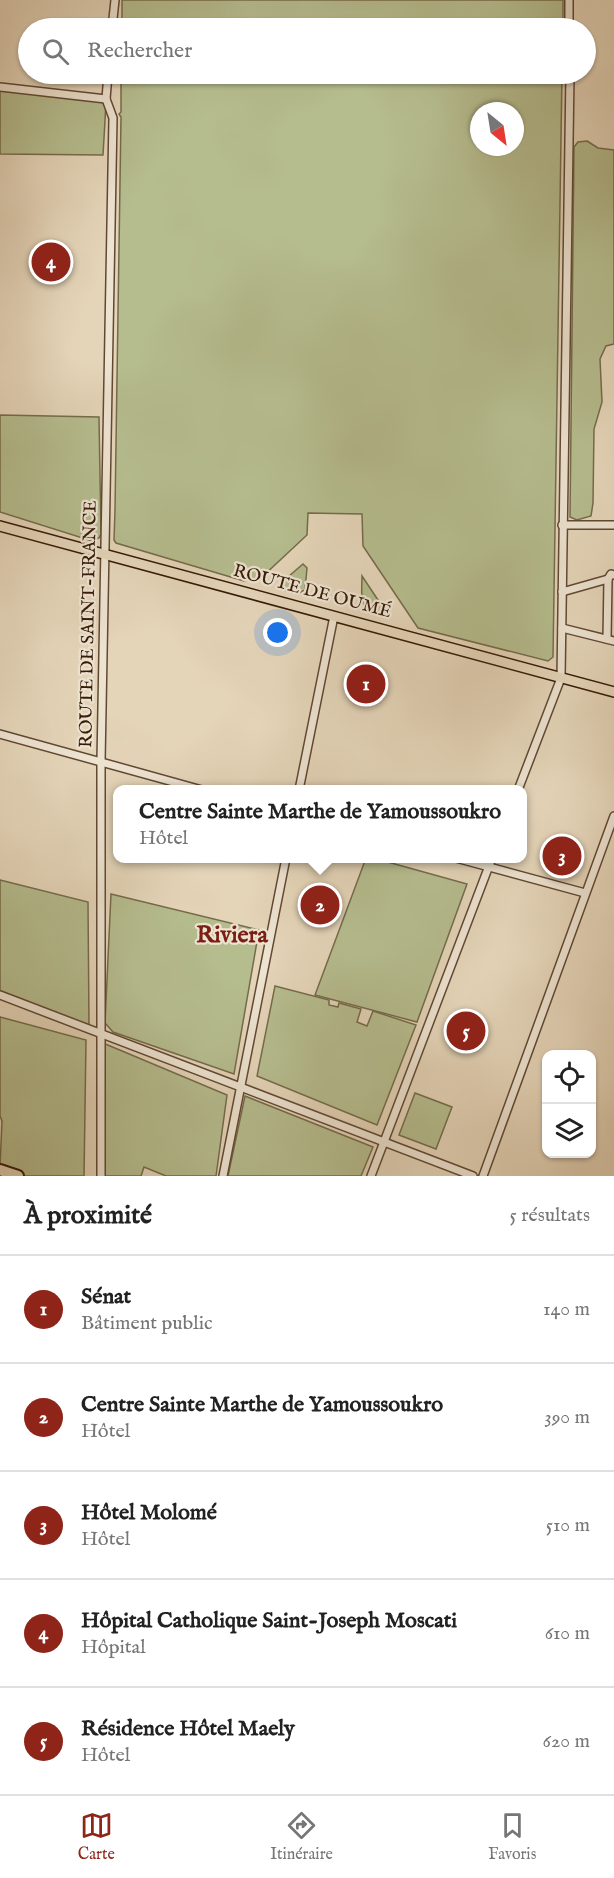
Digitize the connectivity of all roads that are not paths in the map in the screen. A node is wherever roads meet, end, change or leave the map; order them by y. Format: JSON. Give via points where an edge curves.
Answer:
{"nodes":[{"id":1,"x":115,"y":0,"type":"edge"},
{"id":2,"x":569,"y":0,"type":"edge"},
{"id":3,"x":113,"y":18,"type":"edge"},
{"id":4,"x":569,"y":18,"type":"edge"},
{"id":5,"x":107,"y":84,"type":"edge"},
{"id":6,"x":570,"y":84,"type":"edge"},
{"id":7,"x":0,"y":87,"type":"edge"},
{"id":8,"x":106,"y":99,"type":"junction"},
{"id":9,"x":562,"y":525,"type":"junction"},
{"id":10,"x":614,"y":525,"type":"edge"},
{"id":11,"x":0,"y":526,"type":"edge"},
{"id":12,"x":106,"y":556,"type":"junction"},
{"id":13,"x":611,"y":577,"type":"edge"},
{"id":14,"x":562,"y":592,"type":"junction"},
{"id":15,"x":334,"y":616,"type":"junction"},
{"id":16,"x":561,"y":628,"type":"junction"},
{"id":17,"x":610,"y":640,"type":"edge"},
{"id":18,"x":561,"y":678,"type":"junction"},
{"id":19,"x":614,"y":692,"type":"edge"},
{"id":20,"x":0,"y":734,"type":"edge"},
{"id":21,"x":101,"y":761,"type":"junction"},
{"id":22,"x":188,"y":785,"type":"edge"},
{"id":23,"x":300,"y":785,"type":"edge"},
{"id":24,"x":520,"y":785,"type":"edge"},
{"id":25,"x":614,"y":816,"type":"edge"},
{"id":26,"x":285,"y":863,"type":"edge"},
{"id":27,"x":474,"y":863,"type":"edge"},
{"id":28,"x":490,"y":863,"type":"edge"},
{"id":29,"x":488,"y":867,"type":"junction"},
{"id":30,"x":585,"y":893,"type":"junction"},
{"id":31,"x":0,"y":996,"type":"edge"},
{"id":32,"x":100,"y":1033,"type":"junction"},
{"id":33,"x":241,"y":1087,"type":"junction"},
{"id":34,"x":385,"y":1141,"type":"junction"},
{"id":35,"x":0,"y":1170,"type":"edge"},
{"id":36,"x":18,"y":1176,"type":"edge"},
{"id":37,"x":101,"y":1176,"type":"edge"},
{"id":38,"x":223,"y":1176,"type":"edge"},
{"id":39,"x":371,"y":1176,"type":"edge"},
{"id":40,"x":473,"y":1176,"type":"edge"},
{"id":41,"x":483,"y":1176,"type":"edge"}],
"edges":[{"from":1,"to":3,"type":"street"},
{"from":2,"to":4,"type":"street"},
{"from":5,"to":8,"type":"street","name":"ROUTE DE SAINT-FRANCE"},
{"from":6,"to":9,"type":"street"},
{"from":7,"to":8,"type":"street"},
{"from":8,"to":12,"type":"street","name":"ROUTE DE SAINT-FRANCE","via":[[113,118]]},
{"from":9,"to":10,"type":"street"},
{"from":9,"to":14,"type":"street"},
{"from":11,"to":12,"type":"main road","name":"ROUTE DE OUMÉ"},
{"from":12,"to":15,"type":"main road","name":"ROUTE DE OUMÉ"},
{"from":12,"to":21,"type":"street","name":"ROUTE DE SAINT-FRANCE"},
{"from":13,"to":14,"type":"street"},
{"from":13,"to":17,"type":"street"},
{"from":14,"to":16,"type":"street"},
{"from":15,"to":18,"type":"main road","name":"ROUTE DE OUMÉ"},
{"from":15,"to":23,"type":"street"},
{"from":16,"to":17,"type":"street"},
{"from":16,"to":18,"type":"street"},
{"from":18,"to":19,"type":"main road","name":"ROUTE DE OUMÉ"},
{"from":18,"to":24,"type":"street"},
{"from":20,"to":21,"type":"street"},
{"from":21,"to":22,"type":"street"},
{"from":21,"to":32,"type":"street","name":"ROUTE DE SAINT-FRANCE"},
{"from":25,"to":30,"type":"street"},
{"from":26,"to":33,"type":"street"},
{"from":27,"to":29,"type":"street"},
{"from":28,"to":29,"type":"street"},
{"from":29,"to":30,"type":"street"},
{"from":29,"to":34,"type":"street"},
{"from":30,"to":41,"type":"street"},
{"from":31,"to":32,"type":"street"},
{"from":32,"to":33,"type":"street"},
{"from":32,"to":37,"type":"street","name":"ROUTE DE SAINT-FRANCE"},
{"from":33,"to":34,"type":"street"},
{"from":33,"to":38,"type":"street"},
{"from":34,"to":39,"type":"street"},
{"from":34,"to":40,"type":"street"},
{"from":35,"to":36,"type":"highway"}]}
